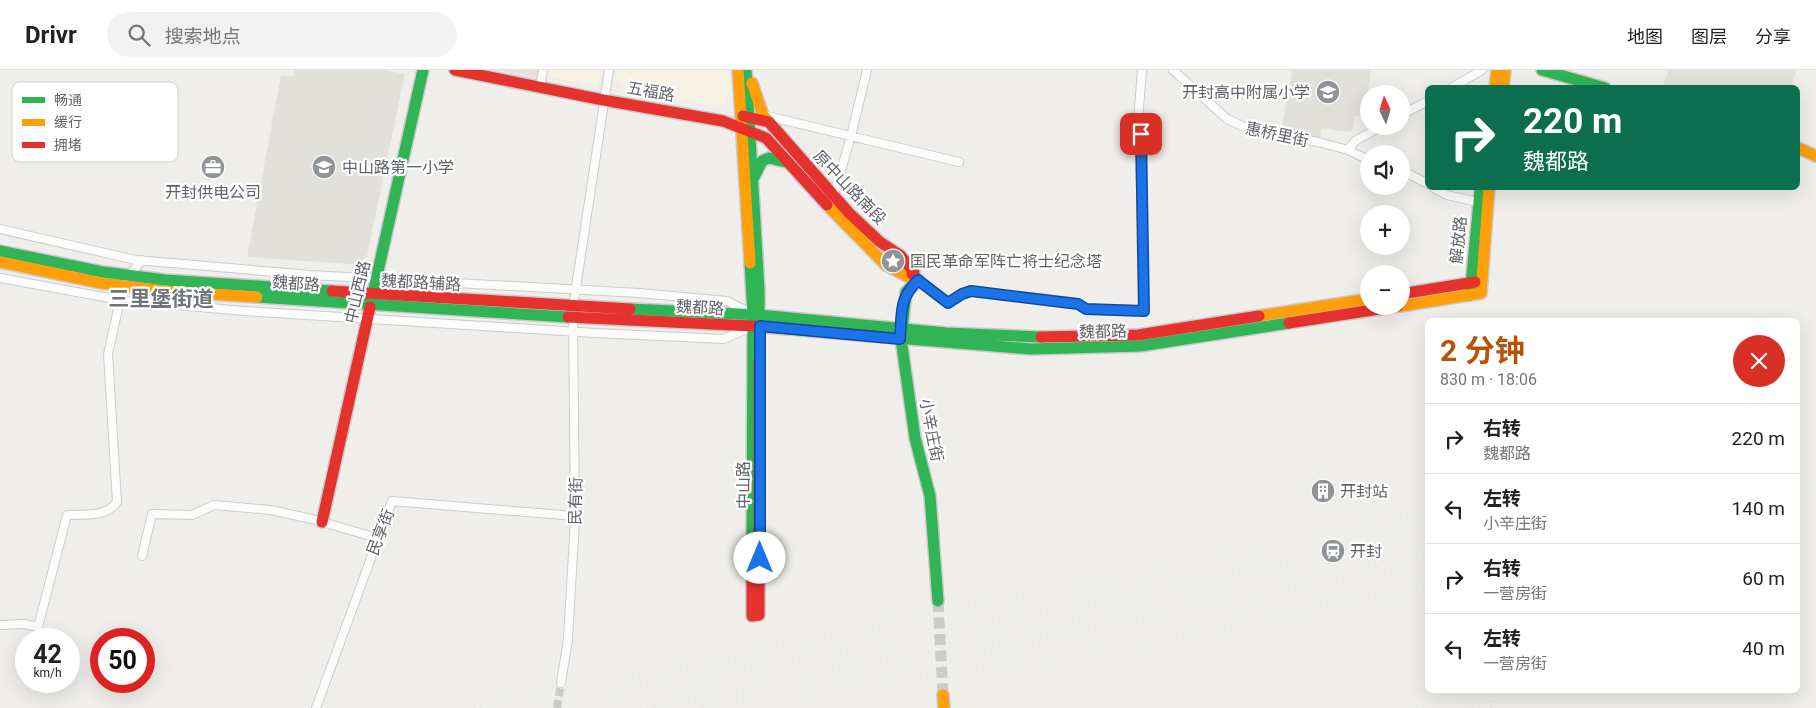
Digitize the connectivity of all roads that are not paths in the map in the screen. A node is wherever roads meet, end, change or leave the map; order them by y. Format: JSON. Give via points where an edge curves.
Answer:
{"nodes":[{"id":1,"x":423,"y":70,"type":"edge"},
{"id":2,"x":455,"y":70,"type":"edge"},
{"id":3,"x":543,"y":70,"type":"edge"},
{"id":4,"x":608,"y":70,"type":"edge"},
{"id":5,"x":738,"y":70,"type":"edge"},
{"id":6,"x":747,"y":70,"type":"edge"},
{"id":7,"x":867,"y":70,"type":"edge"},
{"id":8,"x":1142,"y":70,"type":"edge"},
{"id":9,"x":1173,"y":70,"type":"edge"},
{"id":10,"x":1482,"y":70,"type":"edge"},
{"id":11,"x":1497,"y":70,"type":"edge"},
{"id":12,"x":1505,"y":70,"type":"edge"},
{"id":13,"x":1542,"y":70,"type":"edge"},
{"id":14,"x":1456,"y":85,"type":"edge"},
{"id":15,"x":1494,"y":85,"type":"edge"},
{"id":16,"x":1503,"y":85,"type":"edge"},
{"id":17,"x":1594,"y":85,"type":"edge"},
{"id":18,"x":540,"y":87,"type":"junction"},
{"id":19,"x":603,"y":100,"type":"junction"},
{"id":20,"x":1425,"y":103,"type":"edge"},
{"id":21,"x":1410,"y":110,"type":"edge"},
{"id":22,"x":766,"y":119,"type":"junction"},
{"id":23,"x":723,"y":120,"type":"joint"},
{"id":24,"x":746,"y":123,"type":"junction"},
{"id":25,"x":1366,"y":135,"type":"edge"},
{"id":26,"x":851,"y":136,"type":"junction"},
{"id":27,"x":1800,"y":149,"type":"edge"},
{"id":28,"x":1348,"y":150,"type":"junction"},
{"id":29,"x":1360,"y":156,"type":"edge"},
{"id":30,"x":1816,"y":156,"type":"edge"},
{"id":31,"x":787,"y":162,"type":"junction"},
{"id":32,"x":959,"y":162,"type":"dead end"},
{"id":33,"x":1410,"y":175,"type":"edge"},
{"id":34,"x":753,"y":181,"type":"junction"},
{"id":35,"x":1425,"y":182,"type":"edge"},
{"id":36,"x":1438,"y":190,"type":"edge"},
{"id":37,"x":1481,"y":190,"type":"edge"},
{"id":38,"x":1487,"y":190,"type":"edge"},
{"id":39,"x":833,"y":197,"type":"junction"},
{"id":40,"x":1482,"y":204,"type":"junction"},
{"id":41,"x":830,"y":208,"type":"junction"},
{"id":42,"x":0,"y":229,"type":"edge"},
{"id":43,"x":0,"y":251,"type":"edge"},
{"id":44,"x":142,"y":260,"type":"junction"},
{"id":45,"x":0,"y":262,"type":"edge"},
{"id":46,"x":915,"y":277,"type":"junction"},
{"id":47,"x":0,"y":278,"type":"edge"},
{"id":48,"x":376,"y":279,"type":"junction"},
{"id":49,"x":127,"y":281,"type":"junction"},
{"id":50,"x":1482,"y":281,"type":"junction"},
{"id":51,"x":1470,"y":283,"type":"junction"},
{"id":52,"x":575,"y":290,"type":"junction"},
{"id":53,"x":1410,"y":293,"type":"edge"},
{"id":54,"x":1476,"y":294,"type":"junction"},
{"id":55,"x":372,"y":299,"type":"junction"},
{"id":56,"x":120,"y":300,"type":"junction"},
{"id":57,"x":1360,"y":300,"type":"edge"},
{"id":58,"x":1410,"y":304,"type":"edge"},
{"id":59,"x":573,"y":312,"type":"junction"},
{"id":60,"x":1360,"y":312,"type":"edge"},
{"id":61,"x":368,"y":318,"type":"junction"},
{"id":62,"x":756,"y":320,"type":"junction"},
{"id":63,"x":573,"y":332,"type":"junction"},
{"id":64,"x":901,"y":334,"type":"junction"},
{"id":65,"x":575,"y":516,"type":"junction"},
{"id":66,"x":322,"y":522,"type":"junction"},
{"id":67,"x":377,"y":538,"type":"junction"},
{"id":68,"x":142,"y":556,"type":"dead end"},
{"id":69,"x":938,"y":601,"type":"tunnel mouth"},
{"id":70,"x":0,"y":625,"type":"edge"},
{"id":71,"x":561,"y":683,"type":"tunnel mouth"},
{"id":72,"x":943,"y":695,"type":"tunnel mouth"},
{"id":73,"x":316,"y":708,"type":"edge"},
{"id":74,"x":944,"y":708,"type":"edge"}],
"edges":[{"from":1,"to":48,"type":"main road","name":"中山西路"},
{"from":2,"to":18,"type":"main road","name":"五福路"},
{"from":3,"to":18,"type":"street"},
{"from":4,"to":19,"type":"street","name":"民有街"},
{"from":5,"to":24,"type":"main road","name":"中山路"},
{"from":6,"to":22,"type":"main road"},
{"from":6,"to":24,"type":"main road","name":"中山路"},
{"from":7,"to":26,"type":"street"},
{"from":8,"to":46,"type":"street","via":[[1139,108],[1144,311],[1086,309],[1078,304],[971,291],[948,303]]},
{"from":9,"to":28,"type":"street","name":"惠桥里街","via":[[1237,125]]},
{"from":10,"to":14,"type":"street"},
{"from":11,"to":15,"type":"main road"},
{"from":12,"to":16,"type":"main road"},
{"from":13,"to":17,"type":"main road"},
{"from":18,"to":19,"type":"main road","name":"五福路"},
{"from":19,"to":23,"type":"main road","name":"五福路"},
{"from":19,"to":52,"type":"street","name":"民有街"},
{"from":20,"to":21,"type":"street"},
{"from":22,"to":24,"type":"main road","name":"原中山路南段"},
{"from":22,"to":26,"type":"street"},
{"from":22,"to":39,"type":"main road","name":"原中山路南段"},
{"from":23,"to":24,"type":"main road","name":"原中山路南段"},
{"from":24,"to":31,"type":"main road","name":"原中山路南段","via":[[766,138]]},
{"from":24,"to":34,"type":"main road","name":"中山路"},
{"from":24,"to":62,"type":"main road","name":"中山路"},
{"from":25,"to":28,"type":"street"},
{"from":26,"to":32,"type":"street"},
{"from":26,"to":39,"type":"street"},
{"from":27,"to":30,"type":"main road"},
{"from":28,"to":29,"type":"street","name":"惠桥里街"},
{"from":31,"to":34,"type":"main road","via":[[774,157],[762,161]]},
{"from":31,"to":41,"type":"main road","name":"原中山路南段"},
{"from":33,"to":35,"type":"street"},
{"from":34,"to":62,"type":"main road","name":"中山路"},
{"from":36,"to":40,"type":"street"},
{"from":37,"to":40,"type":"main road","name":"解放路"},
{"from":38,"to":40,"type":"main road","name":"解放路"},
{"from":39,"to":41,"type":"street"},
{"from":39,"to":46,"type":"main road","name":"原中山路南段","via":[[880,242],[900,255]]},
{"from":40,"to":50,"type":"main road","name":"解放路"},
{"from":40,"to":51,"type":"main road","name":"解放路"},
{"from":41,"to":46,"type":"main road","name":"原中山路南段","via":[[886,264]]},
{"from":42,"to":44,"type":"street","name":"魏都路辅路"},
{"from":43,"to":49,"type":"main road","name":"魏都路"},
{"from":44,"to":48,"type":"street","name":"魏都路辅路"},
{"from":44,"to":49,"type":"street"},
{"from":45,"to":49,"type":"main road","name":"魏都路"},
{"from":46,"to":64,"type":"main road","name":"小辛庄街","via":[[904,300]]},
{"from":47,"to":56,"type":"street"},
{"from":48,"to":52,"type":"street","name":"魏都路辅路"},
{"from":48,"to":55,"type":"main road","name":"中山西路"},
{"from":49,"to":55,"type":"main road","name":"魏都路"},
{"from":49,"to":56,"type":"street"},
{"from":50,"to":51,"type":"main road"},
{"from":50,"to":54,"type":"main road","name":"解放路"},
{"from":51,"to":53,"type":"main road"},
{"from":51,"to":54,"type":"main road","name":"解放路"},
{"from":52,"to":59,"type":"street","name":"民有街"},
{"from":52,"to":62,"type":"street","name":"魏都路辅路","via":[[727,301]]},
{"from":54,"to":58,"type":"main road","name":"魏都路"},
{"from":55,"to":59,"type":"main road","name":"魏都路"},
{"from":55,"to":61,"type":"main road","name":"中山西路"},
{"from":56,"to":61,"type":"street"},
{"from":56,"to":70,"type":"street","via":[[108,354],[118,502],[111,510],[100,514],[68,515],[38,627]]},
{"from":57,"to":64,"type":"main road","name":"魏都路","via":[[1138,335]]},
{"from":59,"to":62,"type":"main road","name":"魏都路"},
{"from":59,"to":63,"type":"street","name":"民有街"},
{"from":60,"to":64,"type":"main road","name":"魏都路","via":[[1140,346],[1031,349]]},
{"from":61,"to":63,"type":"street"},
{"from":61,"to":66,"type":"main road","name":"中山西路"},
{"from":62,"to":62,"type":"main road","name":"中山路","via":[[752,616],[759,616]]},
{"from":62,"to":63,"type":"street","via":[[724,339]]},
{"from":62,"to":64,"type":"main road","name":"魏都路"},
{"from":63,"to":65,"type":"street","name":"民有街"},
{"from":64,"to":69,"type":"main road","name":"小辛庄街","via":[[915,438],[930,496]]},
{"from":65,"to":67,"type":"street","name":"民享街","via":[[392,500]]},
{"from":65,"to":71,"type":"street","name":"民有街","via":[[568,631]]},
{"from":66,"to":67,"type":"street"},
{"from":66,"to":68,"type":"street","via":[[271,510],[226,505],[214,505],[187,515],[157,512],[151,516]]},
{"from":67,"to":73,"type":"street","name":"民享街"},
{"from":72,"to":74,"type":"main road"}]}
